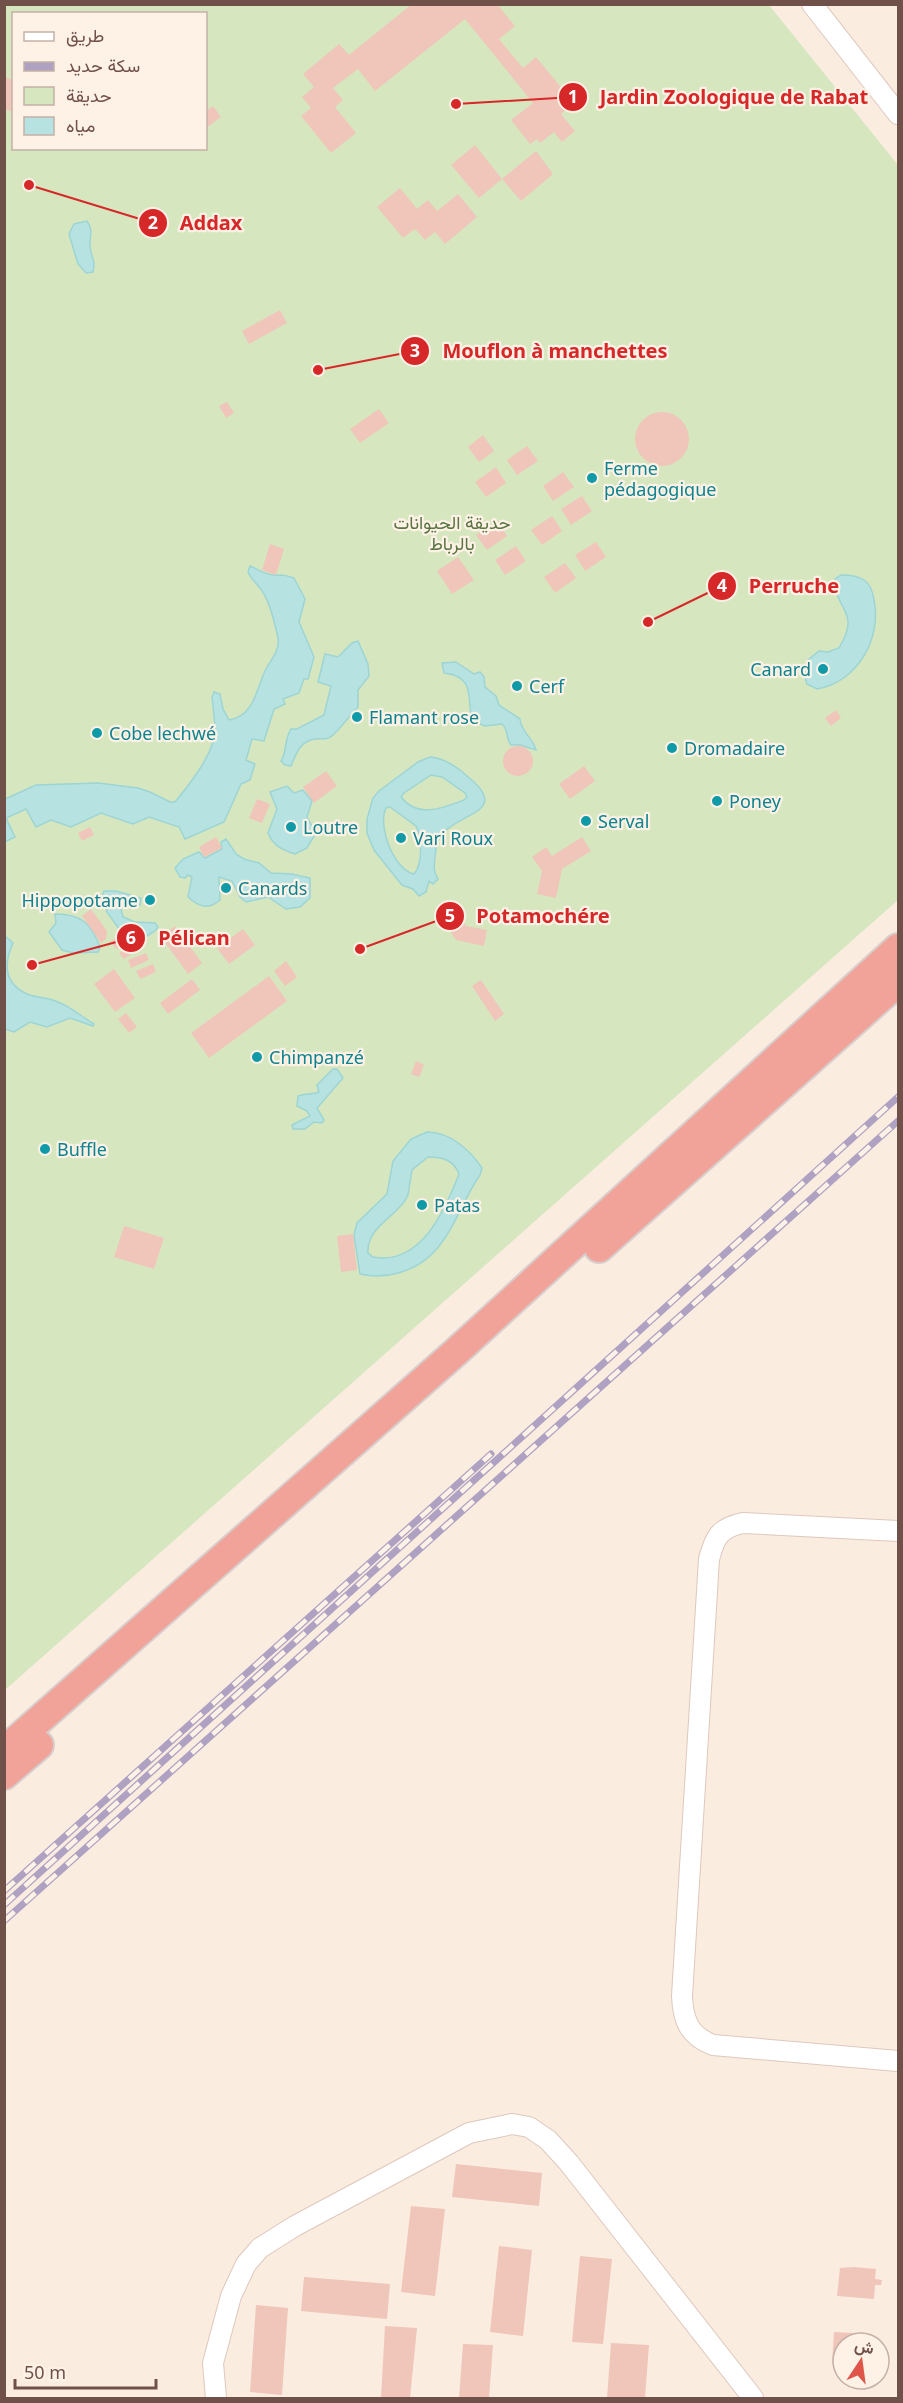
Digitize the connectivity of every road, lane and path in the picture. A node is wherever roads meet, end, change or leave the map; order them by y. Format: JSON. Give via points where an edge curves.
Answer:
{"nodes":[{"id":1,"x":812,"y":4,"type":"edge"},
{"id":2,"x":898,"y":114,"type":"edge"},
{"id":3,"x":898,"y":948,"type":"edge"},
{"id":4,"x":898,"y":982,"type":"edge"},
{"id":5,"x":898,"y":1531,"type":"edge"},
{"id":6,"x":4,"y":1751,"type":"edge"},
{"id":7,"x":4,"y":1775,"type":"edge"},
{"id":8,"x":898,"y":2061,"type":"edge"},
{"id":9,"x":216,"y":2398,"type":"edge"},
{"id":10,"x":753,"y":2398,"type":"edge"}],
"edges":[{"from":1,"to":2,"type":"street"},
{"from":3,"to":6,"type":"highway","via":[[457,1352]]},
{"from":4,"to":7,"type":"highway"},
{"from":5,"to":8,"type":"street","via":[[743,1523],[730,1526],[714,1540],[709,1559],[682,1996],[687,2027],[713,2045]]},
{"from":9,"to":10,"type":"street","via":[[213,2363],[231,2296],[246,2264],[260,2248],[468,2133],[512,2124],[529,2127],[548,2140],[569,2163]]}]}
